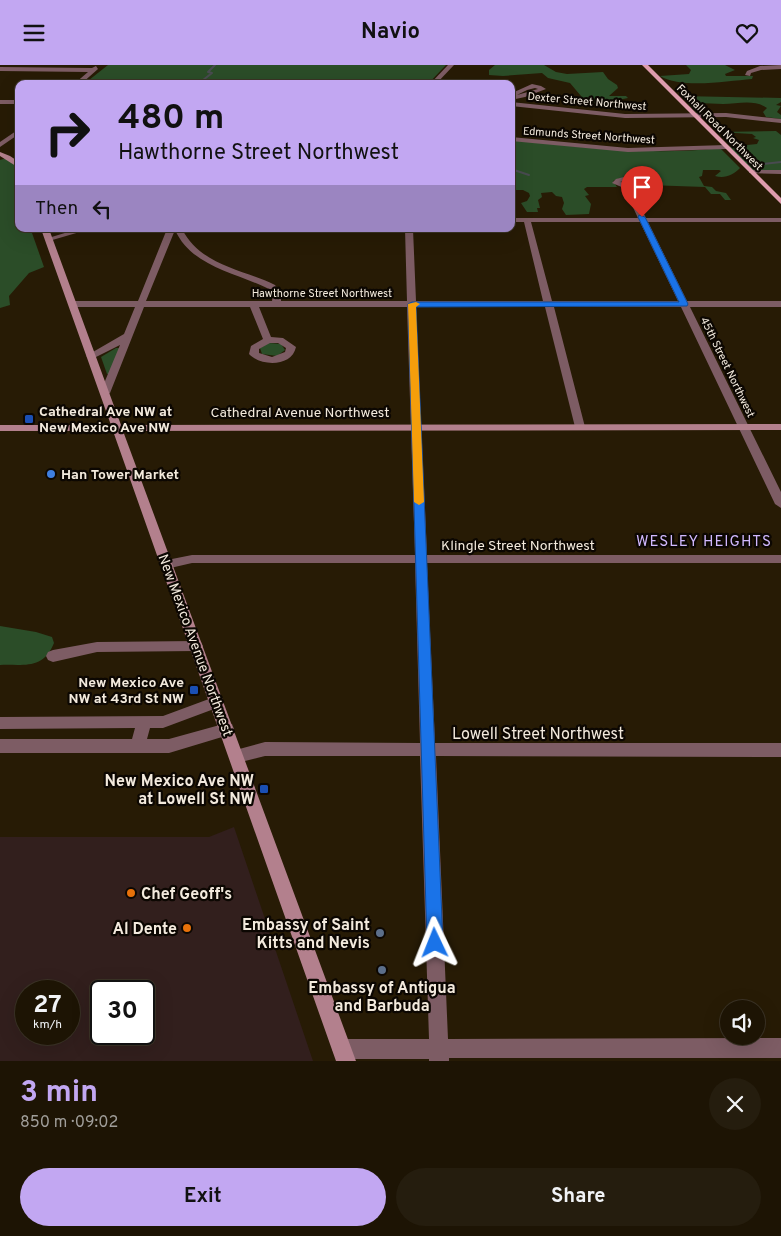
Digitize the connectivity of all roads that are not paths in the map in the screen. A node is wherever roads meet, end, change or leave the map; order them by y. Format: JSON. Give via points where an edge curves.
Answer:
{"nodes":[{"id":1,"x":16,"y":65,"type":"edge"},
{"id":2,"x":100,"y":65,"type":"edge"},
{"id":3,"x":451,"y":65,"type":"edge"},
{"id":4,"x":644,"y":65,"type":"edge"},
{"id":5,"x":755,"y":66,"type":"edge"},
{"id":6,"x":781,"y":67,"type":"edge"},
{"id":7,"x":0,"y":69,"type":"edge"},
{"id":8,"x":9,"y":69,"type":"junction"},
{"id":9,"x":94,"y":70,"type":"junction"},
{"id":10,"x":0,"y":75,"type":"edge"},
{"id":11,"x":748,"y":75,"type":"dead end"},
{"id":12,"x":82,"y":80,"type":"edge"},
{"id":13,"x":437,"y":80,"type":"edge"},
{"id":14,"x":0,"y":102,"type":"edge"},
{"id":15,"x":15,"y":102,"type":"edge"},
{"id":16,"x":515,"y":104,"type":"edge"},
{"id":17,"x":694,"y":115,"type":"junction"},
{"id":18,"x":781,"y":121,"type":"edge"},
{"id":19,"x":15,"y":134,"type":"edge"},
{"id":20,"x":515,"y":139,"type":"edge"},
{"id":21,"x":0,"y":145,"type":"edge"},
{"id":22,"x":726,"y":147,"type":"junction"},
{"id":23,"x":0,"y":153,"type":"edge"},
{"id":24,"x":15,"y":158,"type":"edge"},
{"id":25,"x":15,"y":163,"type":"edge"},
{"id":26,"x":751,"y":172,"type":"junction"},
{"id":27,"x":781,"y":172,"type":"edge"},
{"id":28,"x":627,"y":187,"type":"dead end"},
{"id":29,"x":781,"y":202,"type":"edge"},
{"id":30,"x":643,"y":220,"type":"junction"},
{"id":31,"x":781,"y":220,"type":"edge"},
{"id":32,"x":515,"y":221,"type":"edge"},
{"id":33,"x":527,"y":221,"type":"junction"},
{"id":34,"x":46,"y":232,"type":"edge"},
{"id":35,"x":75,"y":232,"type":"edge"},
{"id":36,"x":171,"y":232,"type":"edge"},
{"id":37,"x":180,"y":232,"type":"edge"},
{"id":38,"x":409,"y":232,"type":"edge"},
{"id":39,"x":49,"y":239,"type":"junction"},
{"id":40,"x":73,"y":304,"type":"junction"},
{"id":41,"x":140,"y":304,"type":"junction"},
{"id":42,"x":253,"y":304,"type":"junction"},
{"id":43,"x":276,"y":304,"type":"junction"},
{"id":44,"x":412,"y":304,"type":"junction"},
{"id":45,"x":548,"y":304,"type":"junction"},
{"id":46,"x":684,"y":304,"type":"junction"},
{"id":47,"x":781,"y":304,"type":"edge"},
{"id":48,"x":127,"y":337,"type":"junction"},
{"id":49,"x":268,"y":340,"type":"dead end"},
{"id":50,"x":91,"y":356,"type":"junction"},
{"id":51,"x":105,"y":393,"type":"junction"},
{"id":52,"x":117,"y":427,"type":"junction"},
{"id":53,"x":416,"y":427,"type":"junction"},
{"id":54,"x":580,"y":427,"type":"junction"},
{"id":55,"x":744,"y":427,"type":"junction"},
{"id":56,"x":781,"y":427,"type":"edge"},
{"id":57,"x":0,"y":428,"type":"edge"},
{"id":58,"x":781,"y":504,"type":"edge"},
{"id":59,"x":781,"y":559,"type":"edge"},
{"id":60,"x":421,"y":560,"type":"junction"},
{"id":61,"x":166,"y":564,"type":"junction"},
{"id":62,"x":196,"y":646,"type":"junction"},
{"id":63,"x":53,"y":656,"type":"dead end"},
{"id":64,"x":216,"y":702,"type":"junction"},
{"id":65,"x":144,"y":722,"type":"junction"},
{"id":66,"x":0,"y":723,"type":"edge"},
{"id":67,"x":227,"y":729,"type":"junction"},
{"id":68,"x":138,"y":746,"type":"junction"},
{"id":69,"x":0,"y":747,"type":"edge"},
{"id":70,"x":428,"y":750,"type":"junction"},
{"id":71,"x":781,"y":750,"type":"edge"},
{"id":72,"x":236,"y":756,"type":"junction"},
{"id":73,"x":781,"y":1048,"type":"edge"},
{"id":74,"x":439,"y":1054,"type":"edge"},
{"id":75,"x":344,"y":1055,"type":"edge"}],
"edges":[{"from":1,"to":8,"type":"street"},
{"from":2,"to":9,"type":"street"},
{"from":3,"to":13,"type":"street"},
{"from":4,"to":17,"type":"main road","name":"Foxhall Road Northwest"},
{"from":5,"to":6,"type":"street"},
{"from":5,"to":11,"type":"street"},
{"from":7,"to":8,"type":"street"},
{"from":8,"to":9,"type":"street"},
{"from":8,"to":10,"type":"street"},
{"from":9,"to":12,"type":"street"},
{"from":14,"to":15,"type":"street"},
{"from":16,"to":17,"type":"street","name":"Dexter Street Northwest","via":[[631,117]]},
{"from":17,"to":18,"type":"street","name":"Dexter Street Northwest"},
{"from":17,"to":22,"type":"main road","name":"Foxhall Road Northwest"},
{"from":19,"to":21,"type":"street"},
{"from":20,"to":22,"type":"street","name":"Edmunds Street Northwest","via":[[628,150]]},
{"from":22,"to":26,"type":"main road","name":"Foxhall Road Northwest"},
{"from":23,"to":24,"type":"street"},
{"from":23,"to":25,"type":"street"},
{"from":26,"to":27,"type":"street"},
{"from":26,"to":29,"type":"main road","name":"Foxhall Road Northwest"},
{"from":28,"to":30,"type":"street","name":"45th Street Northwest"},
{"from":30,"to":31,"type":"street"},
{"from":30,"to":33,"type":"street"},
{"from":30,"to":46,"type":"street","name":"45th Street Northwest"},
{"from":32,"to":33,"type":"street"},
{"from":33,"to":45,"type":"street"},
{"from":34,"to":39,"type":"street","name":"New Mexico Avenue Northwest"},
{"from":35,"to":39,"type":"street"},
{"from":36,"to":41,"type":"street"},
{"from":37,"to":43,"type":"street","via":[[187,245],[199,255],[272,287],[277,293]]},
{"from":38,"to":44,"type":"street"},
{"from":39,"to":40,"type":"street","name":"New Mexico Avenue Northwest"},
{"from":40,"to":41,"type":"street","name":"Hawthorne Street Northwest"},
{"from":40,"to":50,"type":"street","name":"New Mexico Avenue Northwest"},
{"from":41,"to":42,"type":"street","name":"Hawthorne Street Northwest"},
{"from":41,"to":48,"type":"street"},
{"from":42,"to":43,"type":"street","name":"Hawthorne Street Northwest"},
{"from":42,"to":49,"type":"street"},
{"from":43,"to":44,"type":"street","name":"Hawthorne Street Northwest"},
{"from":44,"to":45,"type":"street","name":"Hawthorne Street Northwest"},
{"from":44,"to":53,"type":"street"},
{"from":45,"to":46,"type":"street","name":"Hawthorne Street Northwest"},
{"from":45,"to":54,"type":"street"},
{"from":46,"to":47,"type":"street","name":"Hawthorne Street Northwest"},
{"from":46,"to":55,"type":"street","name":"45th Street Northwest"},
{"from":48,"to":50,"type":"street"},
{"from":48,"to":51,"type":"street"},
{"from":50,"to":51,"type":"street","name":"New Mexico Avenue Northwest"},
{"from":51,"to":52,"type":"street","name":"New Mexico Avenue Northwest"},
{"from":52,"to":53,"type":"street","name":"Cathedral Avenue Northwest"},
{"from":52,"to":57,"type":"street","name":"Cathedral Avenue Northwest"},
{"from":52,"to":61,"type":"street","name":"New Mexico Avenue Northwest"},
{"from":53,"to":54,"type":"street","name":"Cathedral Avenue Northwest"},
{"from":53,"to":60,"type":"street"},
{"from":54,"to":55,"type":"street","name":"Cathedral Avenue Northwest"},
{"from":55,"to":56,"type":"street","name":"Cathedral Avenue Northwest"},
{"from":55,"to":58,"type":"street","name":"45th Street Northwest"},
{"from":59,"to":60,"type":"street","name":"Klingle Street Northwest"},
{"from":60,"to":61,"type":"street","name":"Klingle Street Northwest","via":[[192,559]]},
{"from":60,"to":70,"type":"street"},
{"from":61,"to":62,"type":"street","name":"New Mexico Avenue Northwest"},
{"from":62,"to":63,"type":"street","via":[[97,647]]},
{"from":62,"to":64,"type":"street","name":"New Mexico Avenue Northwest"},
{"from":64,"to":65,"type":"street","via":[[163,722]]},
{"from":64,"to":67,"type":"street","name":"New Mexico Avenue Northwest"},
{"from":65,"to":66,"type":"street"},
{"from":65,"to":68,"type":"street"},
{"from":67,"to":68,"type":"street","via":[[169,746]]},
{"from":67,"to":72,"type":"street","name":"New Mexico Avenue Northwest"},
{"from":68,"to":69,"type":"street"},
{"from":70,"to":71,"type":"street","name":"Lowell Street Northwest"},
{"from":70,"to":72,"type":"street","name":"Lowell Street Northwest","via":[[265,749]]},
{"from":70,"to":74,"type":"street"},
{"from":72,"to":75,"type":"street","name":"New Mexico Avenue Northwest"},
{"from":73,"to":74,"type":"street"},
{"from":74,"to":75,"type":"street"}]}
